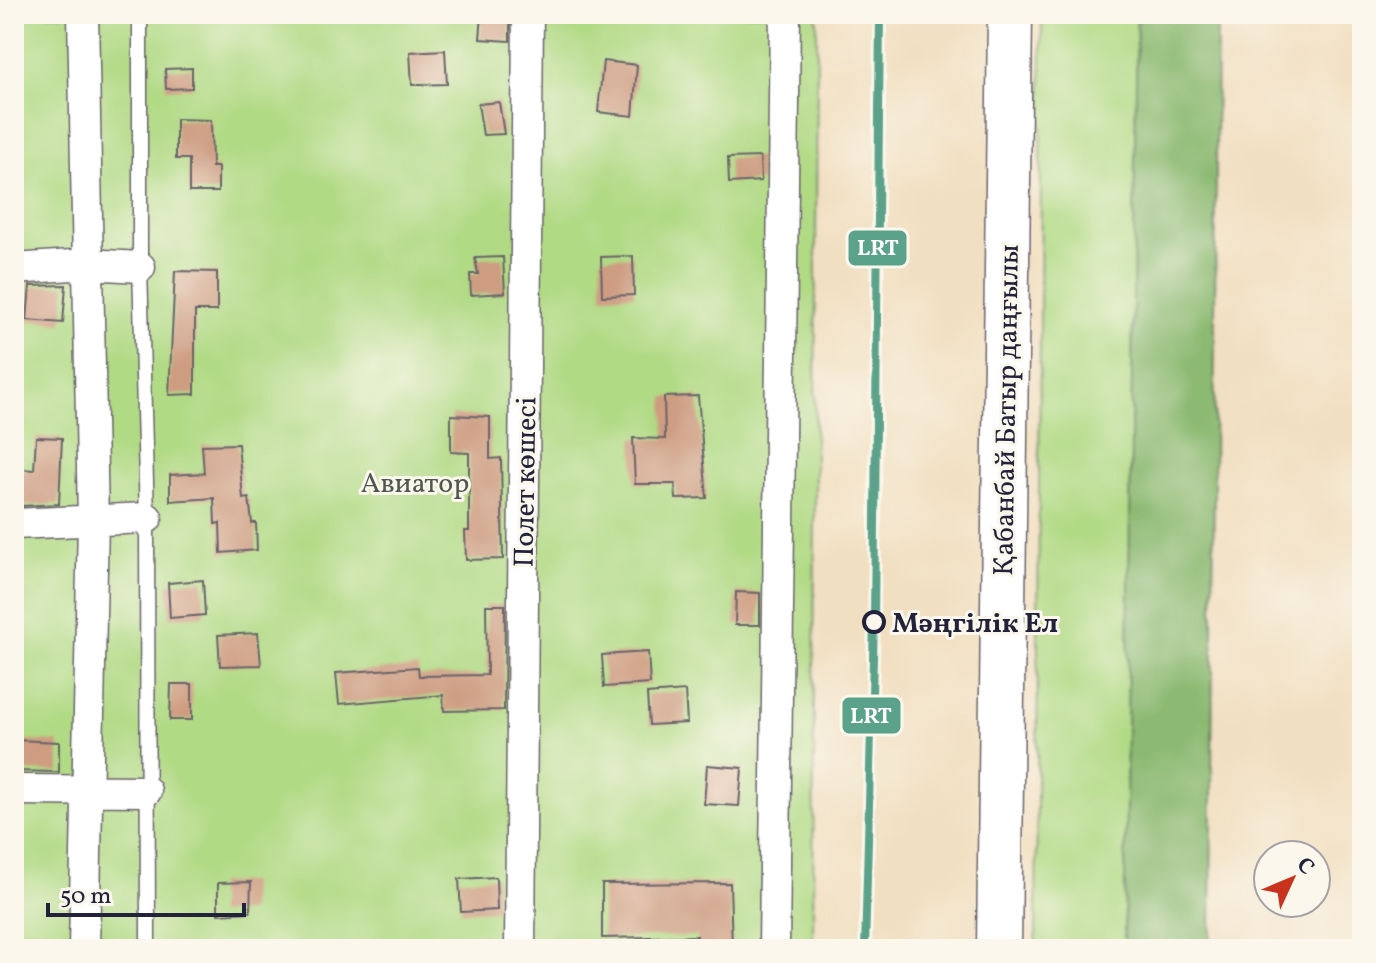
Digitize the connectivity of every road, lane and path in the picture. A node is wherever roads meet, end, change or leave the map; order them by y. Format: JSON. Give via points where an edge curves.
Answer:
{"nodes":[{"id":1,"x":83,"y":14,"type":"edge"},
{"id":2,"x":140,"y":14,"type":"edge"},
{"id":3,"x":528,"y":14,"type":"edge"},
{"id":4,"x":785,"y":14,"type":"edge"},
{"id":5,"x":1010,"y":14,"type":"edge"},
{"id":6,"x":87,"y":264,"type":"junction"},
{"id":7,"x":140,"y":267,"type":"junction"},
{"id":8,"x":14,"y":269,"type":"edge"},
{"id":9,"x":147,"y":518,"type":"junction"},
{"id":10,"x":93,"y":521,"type":"junction"},
{"id":11,"x":14,"y":524,"type":"edge"},
{"id":12,"x":14,"y":790,"type":"edge"},
{"id":13,"x":88,"y":791,"type":"junction"},
{"id":14,"x":146,"y":791,"type":"junction"},
{"id":15,"x":84,"y":949,"type":"edge"},
{"id":16,"x":148,"y":949,"type":"edge"},
{"id":17,"x":520,"y":949,"type":"edge"},
{"id":18,"x":774,"y":949,"type":"edge"},
{"id":19,"x":999,"y":949,"type":"edge"}],
"edges":[{"from":1,"to":6,"type":"street"},
{"from":2,"to":7,"type":"lane"},
{"from":3,"to":17,"type":"street","name":"Полет көшесі"},
{"from":4,"to":18,"type":"street"},
{"from":5,"to":19,"type":"main road","name":"Қабанбай Батыр даңғылы"},
{"from":6,"to":7,"type":"street"},
{"from":6,"to":8,"type":"street"},
{"from":6,"to":10,"type":"street"},
{"from":7,"to":9,"type":"lane"},
{"from":9,"to":10,"type":"street"},
{"from":9,"to":14,"type":"lane"},
{"from":10,"to":11,"type":"street"},
{"from":10,"to":13,"type":"street"},
{"from":12,"to":13,"type":"street"},
{"from":13,"to":14,"type":"street"},
{"from":13,"to":15,"type":"street"},
{"from":14,"to":16,"type":"lane"}]}
